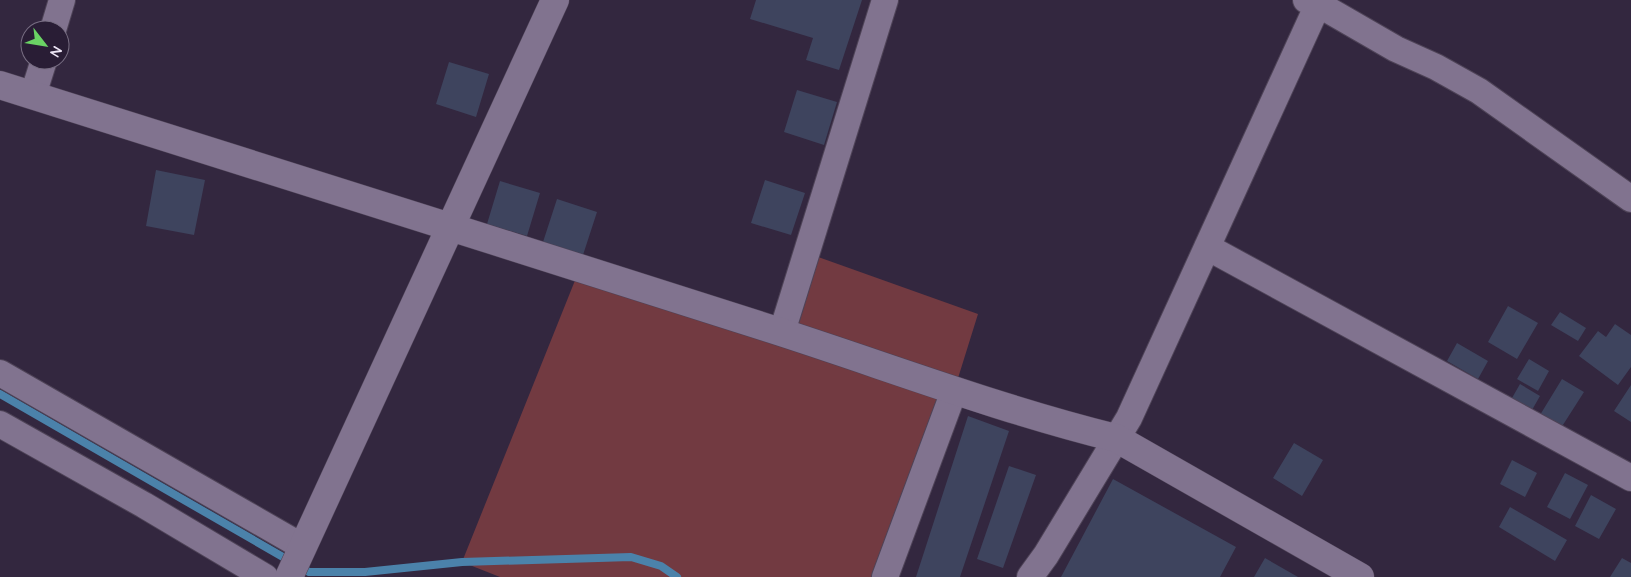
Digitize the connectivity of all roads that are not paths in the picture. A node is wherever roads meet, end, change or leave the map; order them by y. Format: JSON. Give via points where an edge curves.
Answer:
{"nodes":[{"id":1,"x":62,"y":0,"type":"edge"},
{"id":2,"x":555,"y":0,"type":"edge"},
{"id":3,"x":884,"y":0,"type":"edge"},
{"id":4,"x":1314,"y":1,"type":"edge"},
{"id":5,"x":56,"y":20,"type":"edge"},
{"id":6,"x":41,"y":70,"type":"edge"},
{"id":7,"x":0,"y":85,"type":"edge"},
{"id":8,"x":33,"y":95,"type":"junction"},
{"id":9,"x":1631,"y":199,"type":"edge"},
{"id":10,"x":449,"y":227,"type":"junction"},
{"id":11,"x":1207,"y":247,"type":"junction"},
{"id":12,"x":782,"y":332,"type":"junction"},
{"id":13,"x":0,"y":373,"type":"edge"},
{"id":14,"x":954,"y":391,"type":"junction"},
{"id":15,"x":0,"y":424,"type":"edge"},
{"id":16,"x":1116,"y":438,"type":"junction"},
{"id":17,"x":1631,"y":478,"type":"edge"},
{"id":18,"x":302,"y":548,"type":"junction"},
{"id":19,"x":265,"y":577,"type":"edge"},
{"id":20,"x":289,"y":577,"type":"edge"},
{"id":21,"x":885,"y":577,"type":"edge"},
{"id":22,"x":1030,"y":577,"type":"edge"},
{"id":23,"x":1360,"y":577,"type":"edge"}],
"edges":[{"from":1,"to":5,"type":"street"},
{"from":2,"to":10,"type":"street"},
{"from":3,"to":12,"type":"street"},
{"from":4,"to":9,"type":"street","via":[[1396,49],[1436,66],[1479,91]]},
{"from":4,"to":11,"type":"street"},
{"from":6,"to":8,"type":"street"},
{"from":7,"to":8,"type":"street"},
{"from":8,"to":10,"type":"street"},
{"from":10,"to":12,"type":"street"},
{"from":10,"to":18,"type":"street"},
{"from":11,"to":16,"type":"street","via":[[1129,418]]},
{"from":11,"to":17,"type":"street"},
{"from":12,"to":14,"type":"street"},
{"from":13,"to":18,"type":"street"},
{"from":14,"to":16,"type":"street"},
{"from":14,"to":21,"type":"street"},
{"from":15,"to":19,"type":"street"},
{"from":16,"to":22,"type":"street"},
{"from":16,"to":23,"type":"street"},
{"from":18,"to":20,"type":"street"}]}
